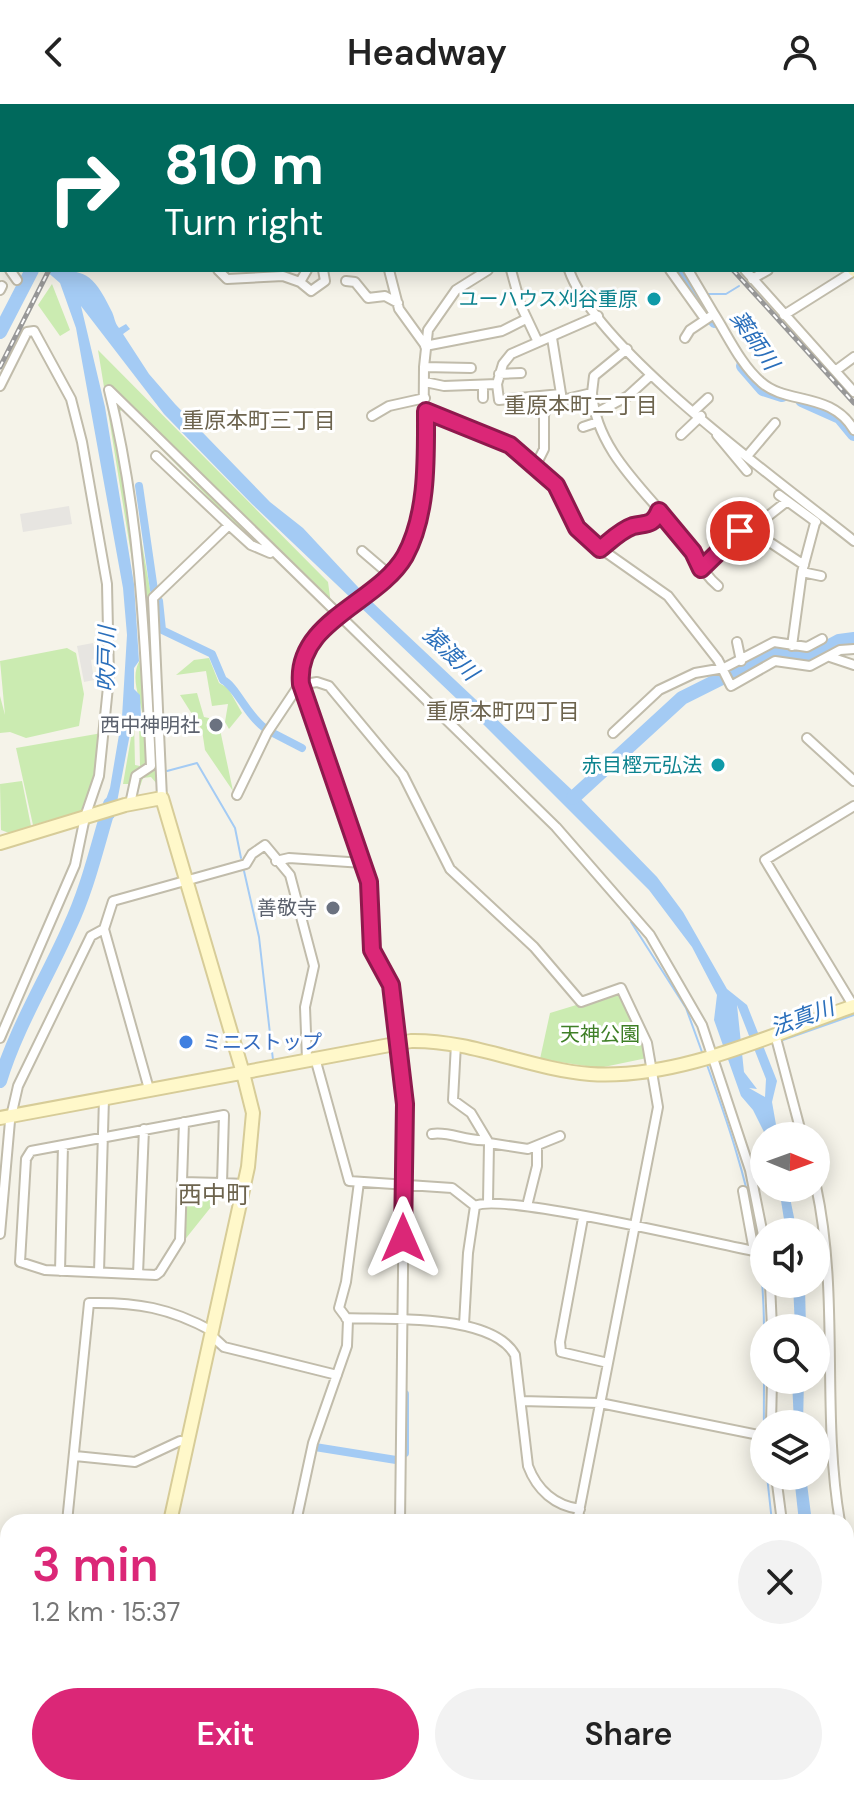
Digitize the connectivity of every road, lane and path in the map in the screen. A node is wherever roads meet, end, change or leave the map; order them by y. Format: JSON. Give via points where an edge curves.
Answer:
{"nodes":[{"id":1,"x":11,"y":272,"type":"edge"},
{"id":2,"x":220,"y":272,"type":"edge"},
{"id":3,"x":306,"y":272,"type":"edge"},
{"id":4,"x":323,"y":272,"type":"edge"},
{"id":5,"x":390,"y":272,"type":"edge"},
{"id":6,"x":484,"y":272,"type":"edge"},
{"id":7,"x":512,"y":272,"type":"edge"},
{"id":8,"x":570,"y":272,"type":"edge"},
{"id":9,"x":672,"y":272,"type":"edge"},
{"id":10,"x":689,"y":272,"type":"edge"},
{"id":11,"x":747,"y":272,"type":"edge"},
{"id":12,"x":764,"y":272,"type":"edge"},
{"id":13,"x":848,"y":272,"type":"edge"},
{"id":14,"x":265,"y":274,"type":"edge"},
{"id":15,"x":752,"y":279,"type":"junction"},
{"id":16,"x":17,"y":280,"type":"dead end"},
{"id":17,"x":346,"y":281,"type":"dead end"},
{"id":18,"x":300,"y":282,"type":"junction"},
{"id":19,"x":398,"y":303,"type":"junction"},
{"id":20,"x":784,"y":315,"type":"junction"},
{"id":21,"x":598,"y":316,"type":"junction"},
{"id":22,"x":710,"y":317,"type":"junction"},
{"id":23,"x":526,"y":319,"type":"junction"},
{"id":24,"x":552,"y":338,"type":"junction"},
{"id":25,"x":685,"y":338,"type":"dead end"},
{"id":26,"x":538,"y":342,"type":"junction"},
{"id":27,"x":425,"y":346,"type":"junction"},
{"id":28,"x":627,"y":349,"type":"junction"},
{"id":29,"x":854,"y":357,"type":"edge"},
{"id":30,"x":424,"y":367,"type":"junction"},
{"id":31,"x":471,"y":368,"type":"dead end"},
{"id":32,"x":835,"y":371,"type":"junction"},
{"id":33,"x":521,"y":373,"type":"dead end"},
{"id":34,"x":651,"y":375,"type":"junction"},
{"id":35,"x":498,"y":379,"type":"junction"},
{"id":36,"x":425,"y":382,"type":"junction"},
{"id":37,"x":483,"y":385,"type":"junction"},
{"id":38,"x":0,"y":386,"type":"edge"},
{"id":39,"x":854,"y":392,"type":"edge"},
{"id":40,"x":592,"y":393,"type":"junction"},
{"id":41,"x":558,"y":395,"type":"junction"},
{"id":42,"x":425,"y":398,"type":"junction"},
{"id":43,"x":483,"y":398,"type":"dead end"},
{"id":44,"x":708,"y":398,"type":"dead end"},
{"id":45,"x":426,"y":411,"type":"junction"},
{"id":46,"x":697,"y":413,"type":"junction"},
{"id":47,"x":372,"y":416,"type":"dead end"},
{"id":48,"x":597,"y":418,"type":"junction"},
{"id":49,"x":775,"y":423,"type":"dead end"},
{"id":50,"x":583,"y":427,"type":"dead end"},
{"id":51,"x":615,"y":429,"type":"dead end"},
{"id":52,"x":717,"y":429,"type":"junction"},
{"id":53,"x":854,"y":430,"type":"edge"},
{"id":54,"x":681,"y":435,"type":"dead end"},
{"id":55,"x":604,"y":436,"type":"junction"},
{"id":56,"x":748,"y":455,"type":"junction"},
{"id":57,"x":156,"y":456,"type":"dead end"},
{"id":58,"x":535,"y":467,"type":"junction"},
{"id":59,"x":747,"y":471,"type":"dead end"},
{"id":60,"x":729,"y":505,"type":"dead end"},
{"id":61,"x":659,"y":511,"type":"junction"},
{"id":62,"x":823,"y":517,"type":"junction"},
{"id":63,"x":763,"y":520,"type":"dead end"},
{"id":64,"x":815,"y":523,"type":"junction"},
{"id":65,"x":229,"y":525,"type":"junction"},
{"id":66,"x":740,"y":531,"type":"junction"},
{"id":67,"x":854,"y":541,"type":"edge"},
{"id":68,"x":771,"y":543,"type":"dead end"},
{"id":69,"x":725,"y":546,"type":"junction"},
{"id":70,"x":600,"y":549,"type":"junction"},
{"id":71,"x":362,"y":551,"type":"dead end"},
{"id":72,"x":275,"y":555,"type":"junction"},
{"id":73,"x":803,"y":568,"type":"junction"},
{"id":74,"x":701,"y":569,"type":"junction"},
{"id":75,"x":390,"y":575,"type":"junction"},
{"id":76,"x":821,"y":576,"type":"dead end"},
{"id":77,"x":718,"y":586,"type":"dead end"},
{"id":78,"x":343,"y":615,"type":"junction"},
{"id":79,"x":822,"y":639,"type":"dead end"},
{"id":80,"x":737,"y":642,"type":"dead end"},
{"id":81,"x":792,"y":646,"type":"junction"},
{"id":82,"x":854,"y":649,"type":"edge"},
{"id":83,"x":829,"y":656,"type":"junction"},
{"id":84,"x":718,"y":660,"type":"junction"},
{"id":85,"x":741,"y":661,"type":"junction"},
{"id":86,"x":854,"y":665,"type":"edge"},
{"id":87,"x":724,"y":668,"type":"junction"},
{"id":88,"x":708,"y":670,"type":"junction"},
{"id":89,"x":301,"y":684,"type":"junction"},
{"id":90,"x":613,"y":733,"type":"dead end"},
{"id":91,"x":807,"y":738,"type":"dead end"},
{"id":92,"x":854,"y":781,"type":"edge"},
{"id":93,"x":237,"y":795,"type":"dead end"},
{"id":94,"x":162,"y":798,"type":"junction"},
{"id":95,"x":128,"y":804,"type":"junction"},
{"id":96,"x":854,"y":806,"type":"edge"},
{"id":97,"x":87,"y":816,"type":"junction"},
{"id":98,"x":0,"y":843,"type":"edge"},
{"id":99,"x":276,"y":861,"type":"junction"},
{"id":100,"x":363,"y":863,"type":"junction"},
{"id":101,"x":188,"y":880,"type":"junction"},
{"id":102,"x":104,"y":929,"type":"junction"},
{"id":103,"x":854,"y":1007,"type":"edge"},
{"id":104,"x":0,"y":1038,"type":"edge"},
{"id":105,"x":776,"y":1039,"type":"junction"},
{"id":106,"x":397,"y":1043,"type":"junction"},
{"id":107,"x":456,"y":1044,"type":"junction"},
{"id":108,"x":711,"y":1055,"type":"junction"},
{"id":109,"x":311,"y":1059,"type":"junction"},
{"id":110,"x":653,"y":1069,"type":"junction"},
{"id":111,"x":243,"y":1073,"type":"junction"},
{"id":112,"x":149,"y":1089,"type":"junction"},
{"id":113,"x":104,"y":1098,"type":"junction"},
{"id":114,"x":6,"y":1117,"type":"edge"},
{"id":115,"x":184,"y":1122,"type":"junction"},
{"id":116,"x":798,"y":1122,"type":"edge"},
{"id":117,"x":144,"y":1129,"type":"junction"},
{"id":118,"x":432,"y":1134,"type":"dead end"},
{"id":119,"x":106,"y":1136,"type":"junction"},
{"id":120,"x":560,"y":1136,"type":"dead end"},
{"id":121,"x":488,"y":1142,"type":"junction"},
{"id":122,"x":63,"y":1145,"type":"junction"},
{"id":123,"x":537,"y":1148,"type":"junction"},
{"id":124,"x":182,"y":1182,"type":"junction"},
{"id":125,"x":359,"y":1182,"type":"junction"},
{"id":126,"x":222,"y":1183,"type":"junction"},
{"id":127,"x":403,"y":1183,"type":"junction"},
{"id":128,"x":244,"y":1184,"type":"junction"},
{"id":129,"x":743,"y":1191,"type":"dead end"},
{"id":130,"x":488,"y":1202,"type":"junction"},
{"id":131,"x":819,"y":1202,"type":"edge"},
{"id":132,"x":475,"y":1206,"type":"junction"},
{"id":133,"x":527,"y":1206,"type":"junction"},
{"id":134,"x":583,"y":1218,"type":"junction"},
{"id":135,"x":759,"y":1218,"type":"edge"},
{"id":136,"x":633,"y":1228,"type":"junction"},
{"id":137,"x":0,"y":1234,"type":"edge"},
{"id":138,"x":60,"y":1271,"type":"junction"},
{"id":139,"x":99,"y":1272,"type":"junction"},
{"id":140,"x":138,"y":1274,"type":"junction"},
{"id":141,"x":346,"y":1318,"type":"junction"},
{"id":142,"x":402,"y":1320,"type":"junction"},
{"id":143,"x":464,"y":1325,"type":"junction"},
{"id":144,"x":211,"y":1333,"type":"junction"},
{"id":145,"x":608,"y":1363,"type":"junction"},
{"id":146,"x":337,"y":1375,"type":"junction"},
{"id":147,"x":521,"y":1401,"type":"junction"},
{"id":148,"x":600,"y":1403,"type":"junction"},
{"id":149,"x":750,"y":1433,"type":"edge"},
{"id":150,"x":187,"y":1442,"type":"junction"},
{"id":151,"x":75,"y":1456,"type":"junction"},
{"id":152,"x":778,"y":1490,"type":"edge"},
{"id":153,"x":580,"y":1509,"type":"junction"},
{"id":154,"x":68,"y":1514,"type":"edge"},
{"id":155,"x":172,"y":1514,"type":"edge"},
{"id":156,"x":298,"y":1514,"type":"edge"},
{"id":157,"x":400,"y":1514,"type":"edge"},
{"id":158,"x":579,"y":1514,"type":"edge"},
{"id":159,"x":781,"y":1514,"type":"edge"},
{"id":160,"x":839,"y":1514,"type":"edge"}],
"edges":[{"from":1,"to":16,"type":"street"},
{"from":2,"to":14,"type":"street","via":[[227,279]]},
{"from":3,"to":18,"type":"street"},
{"from":4,"to":18,"type":"street","via":[[325,281],[311,291]]},
{"from":5,"to":19,"type":"street"},
{"from":6,"to":27,"type":"street","via":[[470,278],[441,308]]},
{"from":7,"to":23,"type":"street"},
{"from":8,"to":21,"type":"street"},
{"from":9,"to":22,"type":"street"},
{"from":10,"to":22,"type":"street"},
{"from":11,"to":15,"type":"street"},
{"from":12,"to":15,"type":"street"},
{"from":13,"to":20,"type":"street"},
{"from":14,"to":18,"type":"street"},
{"from":15,"to":20,"type":"street"},
{"from":17,"to":19,"type":"street","via":[[355,282],[368,298],[385,296]]},
{"from":19,"to":27,"type":"street"},
{"from":20,"to":32,"type":"street"},
{"from":21,"to":24,"type":"street"},
{"from":21,"to":28,"type":"street"},
{"from":22,"to":25,"type":"street"},
{"from":22,"to":53,"type":"street","via":[[760,382],[826,406],[843,415]]},
{"from":23,"to":26,"type":"street"},
{"from":23,"to":27,"type":"street","via":[[502,331]]},
{"from":24,"to":26,"type":"street"},
{"from":24,"to":41,"type":"street"},
{"from":26,"to":35,"type":"street","via":[[511,354]]},
{"from":27,"to":30,"type":"street"},
{"from":28,"to":34,"type":"street"},
{"from":28,"to":40,"type":"street","via":[[594,376]]},
{"from":29,"to":32,"type":"street"},
{"from":30,"to":31,"type":"street"},
{"from":30,"to":36,"type":"street"},
{"from":32,"to":39,"type":"street"},
{"from":33,"to":35,"type":"street"},
{"from":34,"to":46,"type":"street"},
{"from":34,"to":48,"type":"street"},
{"from":35,"to":37,"type":"street"},
{"from":35,"to":41,"type":"street","via":[[499,400]]},
{"from":36,"to":37,"type":"street"},
{"from":36,"to":42,"type":"street"},
{"from":37,"to":43,"type":"street"},
{"from":38,"to":97,"type":"street","via":[[27,332],[34,331],[71,399],[82,442],[110,628],[106,733]]},
{"from":40,"to":41,"type":"street","via":[[562,400]]},
{"from":40,"to":48,"type":"street"},
{"from":41,"to":58,"type":"street","via":[[544,414],[544,449]]},
{"from":42,"to":45,"type":"street"},
{"from":42,"to":47,"type":"street","via":[[397,403]]},
{"from":44,"to":46,"type":"street"},
{"from":45,"to":58,"type":"street","via":[[510,445]]},
{"from":45,"to":75,"type":"street","via":[[417,521],[409,548]]},
{"from":46,"to":52,"type":"street"},
{"from":46,"to":54,"type":"street"},
{"from":48,"to":50,"type":"street"},
{"from":48,"to":55,"type":"street"},
{"from":49,"to":56,"type":"street"},
{"from":51,"to":55,"type":"street"},
{"from":52,"to":56,"type":"street"},
{"from":52,"to":59,"type":"street","via":[[717,436]]},
{"from":55,"to":61,"type":"street"},
{"from":56,"to":62,"type":"street"},
{"from":57,"to":65,"type":"street"},
{"from":58,"to":70,"type":"street","via":[[556,485],[577,528]]},
{"from":60,"to":66,"type":"street"},
{"from":61,"to":70,"type":"street","via":[[646,526],[634,526]]},
{"from":61,"to":74,"type":"street"},
{"from":62,"to":64,"type":"street"},
{"from":62,"to":67,"type":"street"},
{"from":63,"to":64,"type":"street","via":[[782,498]]},
{"from":64,"to":73,"type":"street"},
{"from":65,"to":72,"type":"street","via":[[251,545]]},
{"from":65,"to":94,"type":"street","via":[[153,598]]},
{"from":66,"to":69,"type":"street"},
{"from":66,"to":69,"type":"street","via":[[754,547],[736,555]]},
{"from":68,"to":73,"type":"street"},
{"from":69,"to":74,"type":"street"},
{"from":70,"to":84,"type":"street","via":[[656,585]]},
{"from":71,"to":75,"type":"street"},
{"from":72,"to":78,"type":"street"},
{"from":72,"to":95,"type":"street","via":[[109,390],[133,513],[146,639],[151,766],[136,776]]},
{"from":73,"to":76,"type":"street"},
{"from":73,"to":81,"type":"street"},
{"from":74,"to":77,"type":"street"},
{"from":75,"to":78,"type":"street"},
{"from":78,"to":89,"type":"street","via":[[314,637]]},
{"from":78,"to":108,"type":"street","via":[[588,860],[674,973],[702,1025]]},
{"from":79,"to":81,"type":"street","via":[[807,647]]},
{"from":80,"to":85,"type":"street"},
{"from":81,"to":85,"type":"street","via":[[774,642]]},
{"from":82,"to":83,"type":"street"},
{"from":83,"to":86,"type":"street"},
{"from":83,"to":87,"type":"street","via":[[810,666],[775,661],[731,686]]},
{"from":84,"to":87,"type":"street"},
{"from":84,"to":88,"type":"street"},
{"from":85,"to":87,"type":"street"},
{"from":87,"to":88,"type":"street"},
{"from":88,"to":90,"type":"street","via":[[659,690]]},
{"from":89,"to":93,"type":"street","via":[[267,733]]},
{"from":89,"to":100,"type":"street"},
{"from":89,"to":110,"type":"street","via":[[317,682],[336,691],[403,775],[450,869],[534,947],[581,1002],[621,988]]},
{"from":91,"to":92,"type":"street"},
{"from":94,"to":95,"type":"street"},
{"from":94,"to":101,"type":"street"},
{"from":95,"to":97,"type":"street"},
{"from":96,"to":103,"type":"street","via":[[765,860]]},
{"from":97,"to":98,"type":"street"},
{"from":97,"to":104,"type":"street","via":[[75,865]]},
{"from":99,"to":100,"type":"street"},
{"from":99,"to":101,"type":"street","via":[[265,845],[246,864]]},
{"from":99,"to":109,"type":"street","via":[[290,875],[314,966],[305,1007]]},
{"from":100,"to":106,"type":"street","via":[[369,882],[372,950],[391,985]]},
{"from":101,"to":102,"type":"street","via":[[113,901]]},
{"from":101,"to":111,"type":"street"},
{"from":102,"to":112,"type":"street"},
{"from":102,"to":114,"type":"street","via":[[91,936]]},
{"from":103,"to":105,"type":"street"},
{"from":105,"to":108,"type":"street"},
{"from":105,"to":116,"type":"street"},
{"from":106,"to":107,"type":"street"},
{"from":106,"to":109,"type":"street"},
{"from":106,"to":127,"type":"street","via":[[405,1104]]},
{"from":107,"to":110,"type":"street","via":[[588,1073]]},
{"from":107,"to":121,"type":"street","via":[[453,1100],[471,1113]]},
{"from":108,"to":110,"type":"street"},
{"from":108,"to":135,"type":"street","via":[[726,1088]]},
{"from":109,"to":111,"type":"street"},
{"from":109,"to":125,"type":"street","via":[[349,1181]]},
{"from":110,"to":136,"type":"street","via":[[658,1107]]},
{"from":111,"to":112,"type":"street"},
{"from":111,"to":128,"type":"street","via":[[253,1126]]},
{"from":112,"to":113,"type":"street"},
{"from":113,"to":114,"type":"street"},
{"from":113,"to":119,"type":"street"},
{"from":114,"to":137,"type":"street"},
{"from":115,"to":117,"type":"street"},
{"from":115,"to":124,"type":"street"},
{"from":115,"to":126,"type":"street","via":[[224,1115]]},
{"from":117,"to":119,"type":"street"},
{"from":117,"to":140,"type":"street"},
{"from":118,"to":121,"type":"street"},
{"from":119,"to":122,"type":"street"},
{"from":119,"to":139,"type":"street"},
{"from":120,"to":123,"type":"street"},
{"from":121,"to":123,"type":"street","via":[[518,1150]]},
{"from":121,"to":130,"type":"street"},
{"from":122,"to":138,"type":"street"},
{"from":122,"to":138,"type":"street","via":[[31,1151],[26,1159],[20,1262]]},
{"from":123,"to":133,"type":"street"},
{"from":124,"to":126,"type":"street"},
{"from":124,"to":140,"type":"street","via":[[180,1240],[156,1275]]},
{"from":125,"to":127,"type":"street"},
{"from":125,"to":141,"type":"street","via":[[339,1308]]},
{"from":126,"to":128,"type":"street"},
{"from":127,"to":132,"type":"street","via":[[452,1188]]},
{"from":127,"to":142,"type":"street"},
{"from":128,"to":144,"type":"street"},
{"from":129,"to":136,"type":"street","via":[[754,1251]]},
{"from":130,"to":132,"type":"street"},
{"from":130,"to":133,"type":"street"},
{"from":131,"to":160,"type":"street","via":[[827,1251],[833,1474]]},
{"from":132,"to":143,"type":"street"},
{"from":133,"to":134,"type":"street"},
{"from":134,"to":136,"type":"street"},
{"from":134,"to":145,"type":"street","via":[[561,1352]]},
{"from":136,"to":145,"type":"street"},
{"from":138,"to":139,"type":"street"},
{"from":139,"to":140,"type":"street"},
{"from":141,"to":142,"type":"street"},
{"from":141,"to":146,"type":"street","via":[[347,1346]]},
{"from":142,"to":143,"type":"street"},
{"from":142,"to":157,"type":"street"},
{"from":143,"to":147,"type":"street","via":[[510,1345]]},
{"from":144,"to":146,"type":"street","via":[[224,1347]]},
{"from":144,"to":150,"type":"street"},
{"from":144,"to":151,"type":"street","via":[[187,1317],[142,1303],[89,1303]]},
{"from":145,"to":148,"type":"street"},
{"from":146,"to":156,"type":"street","via":[[309,1457]]},
{"from":147,"to":148,"type":"street"},
{"from":147,"to":153,"type":"street","via":[[533,1479],[562,1507]]},
{"from":148,"to":149,"type":"street"},
{"from":148,"to":153,"type":"street"},
{"from":150,"to":151,"type":"street","via":[[135,1462]]},
{"from":150,"to":155,"type":"street"},
{"from":151,"to":154,"type":"street"},
{"from":152,"to":159,"type":"street"},
{"from":153,"to":158,"type":"street"}]}
